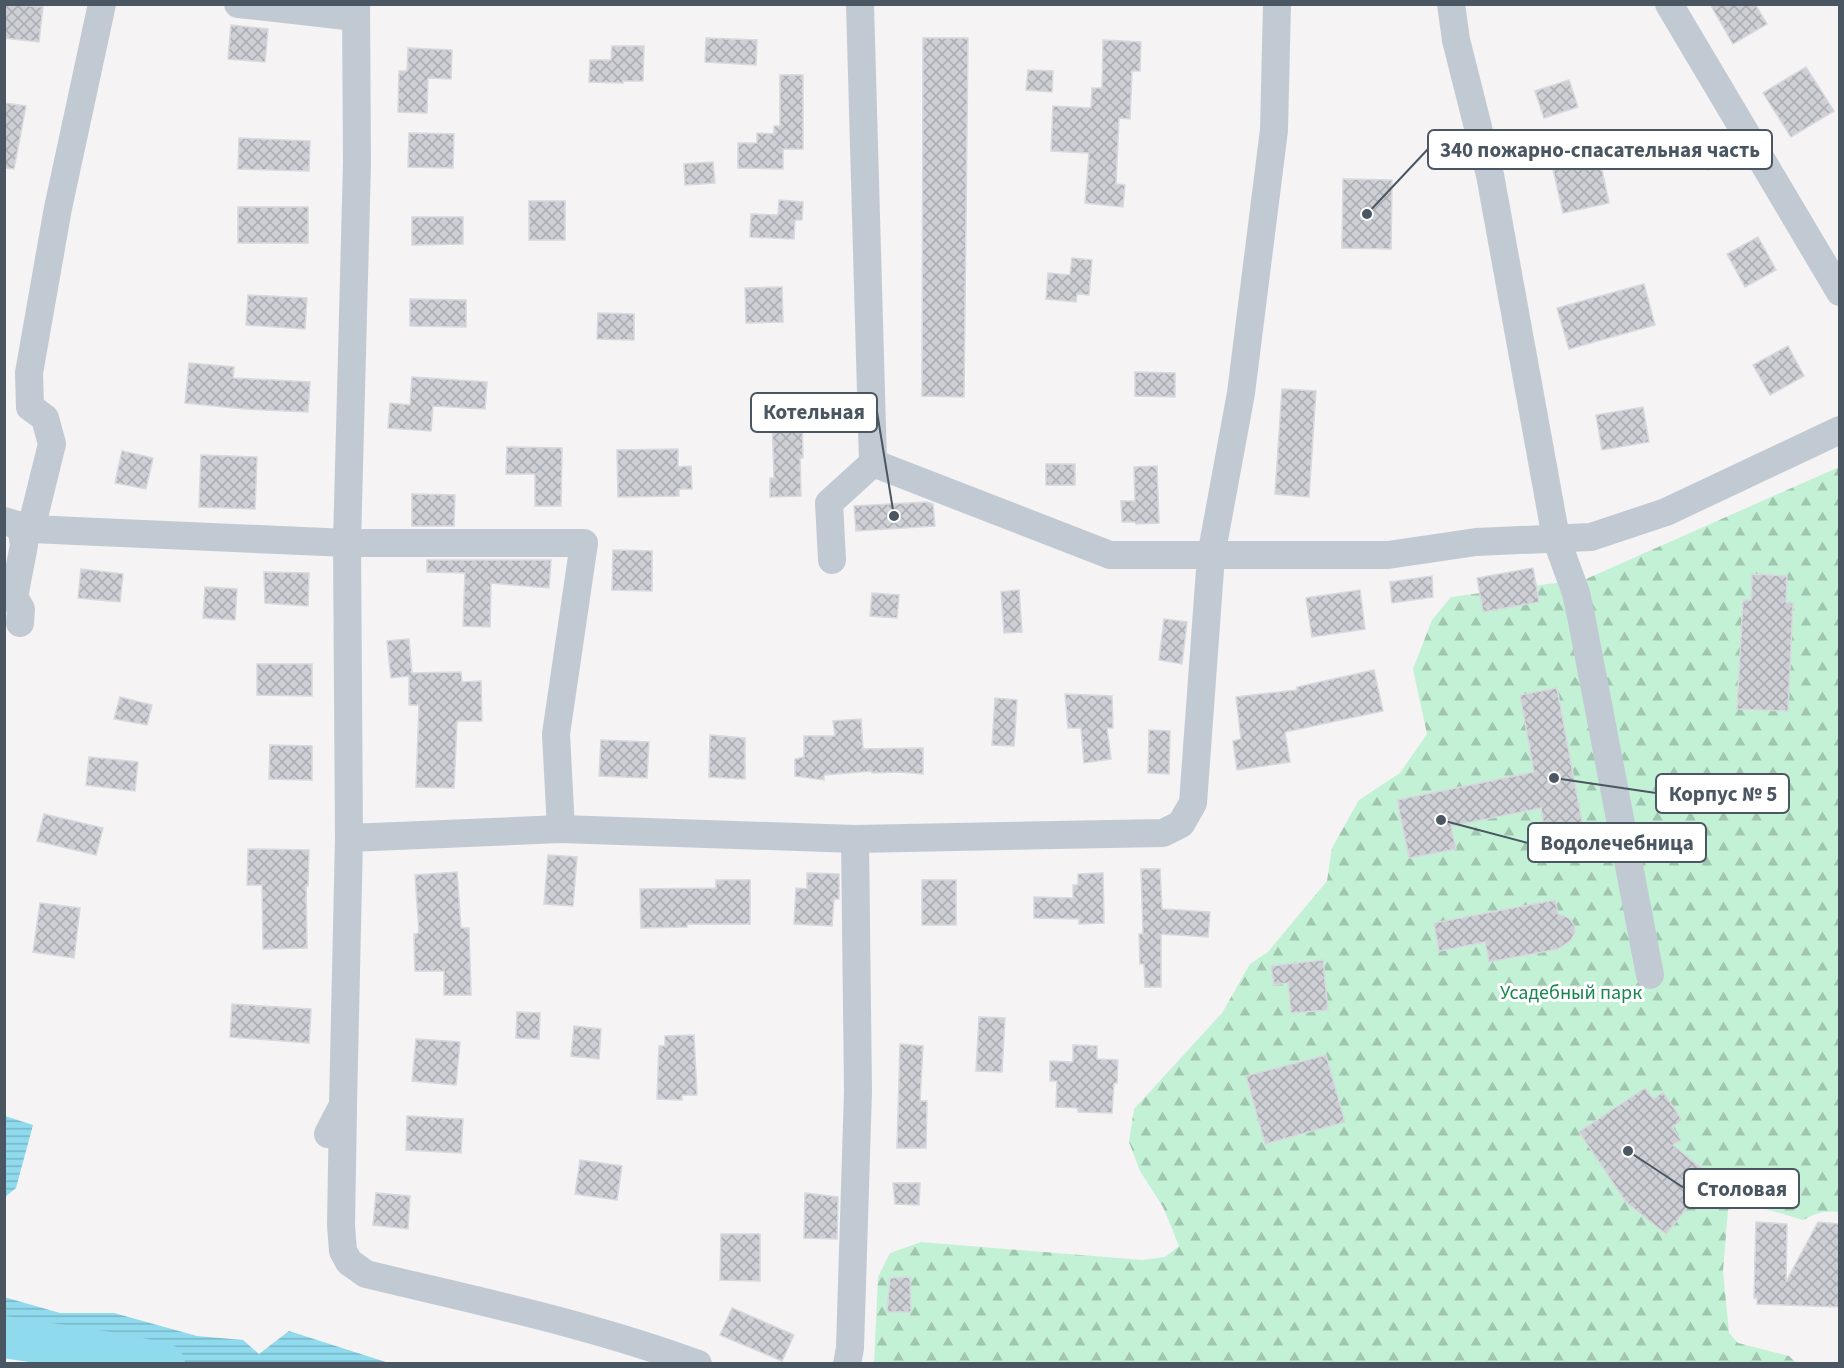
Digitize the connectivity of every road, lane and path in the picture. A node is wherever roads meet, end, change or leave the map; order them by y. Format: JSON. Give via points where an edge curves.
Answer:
{"nodes":[{"id":1,"x":102,"y":4,"type":"edge"},
{"id":2,"x":238,"y":4,"type":"edge"},
{"id":3,"x":860,"y":4,"type":"edge"},
{"id":4,"x":1277,"y":4,"type":"edge"},
{"id":5,"x":1451,"y":4,"type":"edge"},
{"id":6,"x":1669,"y":4,"type":"edge"},
{"id":7,"x":355,"y":11,"type":"edge"},
{"id":8,"x":1839,"y":292,"type":"edge"},
{"id":9,"x":1839,"y":430,"type":"edge"},
{"id":10,"x":873,"y":463,"type":"junction"},
{"id":11,"x":19,"y":525,"type":"edge"},
{"id":12,"x":1556,"y":538,"type":"junction"},
{"id":13,"x":347,"y":543,"type":"junction"},
{"id":14,"x":1212,"y":555,"type":"junction"},
{"id":15,"x":832,"y":560,"type":"dead end"},
{"id":16,"x":20,"y":624,"type":"dead end"},
{"id":17,"x":561,"y":829,"type":"junction"},
{"id":18,"x":349,"y":838,"type":"junction"},
{"id":19,"x":855,"y":838,"type":"junction"},
{"id":20,"x":1650,"y":975,"type":"dead end"},
{"id":21,"x":344,"y":1105,"type":"junction"},
{"id":22,"x":328,"y":1134,"type":"dead end"},
{"id":23,"x":698,"y":1364,"type":"edge"},
{"id":24,"x":847,"y":1364,"type":"edge"}],
"edges":[{"from":1,"to":11,"type":"street","via":[[58,208],[29,373],[30,406],[45,418],[52,444]]},
{"from":2,"to":7,"type":"street"},
{"from":3,"to":10,"type":"street"},
{"from":4,"to":14,"type":"street","via":[[1274,130],[1241,393]]},
{"from":5,"to":12,"type":"street","via":[[1456,40],[1490,175]]},
{"from":6,"to":8,"type":"street"},
{"from":7,"to":13,"type":"street","via":[[357,163]]},
{"from":9,"to":12,"type":"street","via":[[1666,512],[1591,537]]},
{"from":10,"to":14,"type":"street","via":[[1110,555]]},
{"from":10,"to":15,"type":"street","via":[[829,503]]},
{"from":11,"to":13,"type":"street"},
{"from":11,"to":16,"type":"street","via":[[24,545],[14,597],[21,609]]},
{"from":12,"to":14,"type":"street","via":[[1476,542],[1388,555]]},
{"from":12,"to":20,"type":"street","via":[[1576,593]]},
{"from":13,"to":17,"type":"street","via":[[584,543],[556,734]]},
{"from":13,"to":18,"type":"street"},
{"from":14,"to":19,"type":"street","via":[[1193,803],[1181,824],[1163,833]]},
{"from":17,"to":18,"type":"street"},
{"from":17,"to":19,"type":"street"},
{"from":18,"to":21,"type":"street"},
{"from":19,"to":24,"type":"street","via":[[858,1091]]},
{"from":21,"to":22,"type":"street"},
{"from":21,"to":23,"type":"street","via":[[341,1226],[343,1251],[349,1262],[366,1274],[576,1325],[646,1344]]}]}
